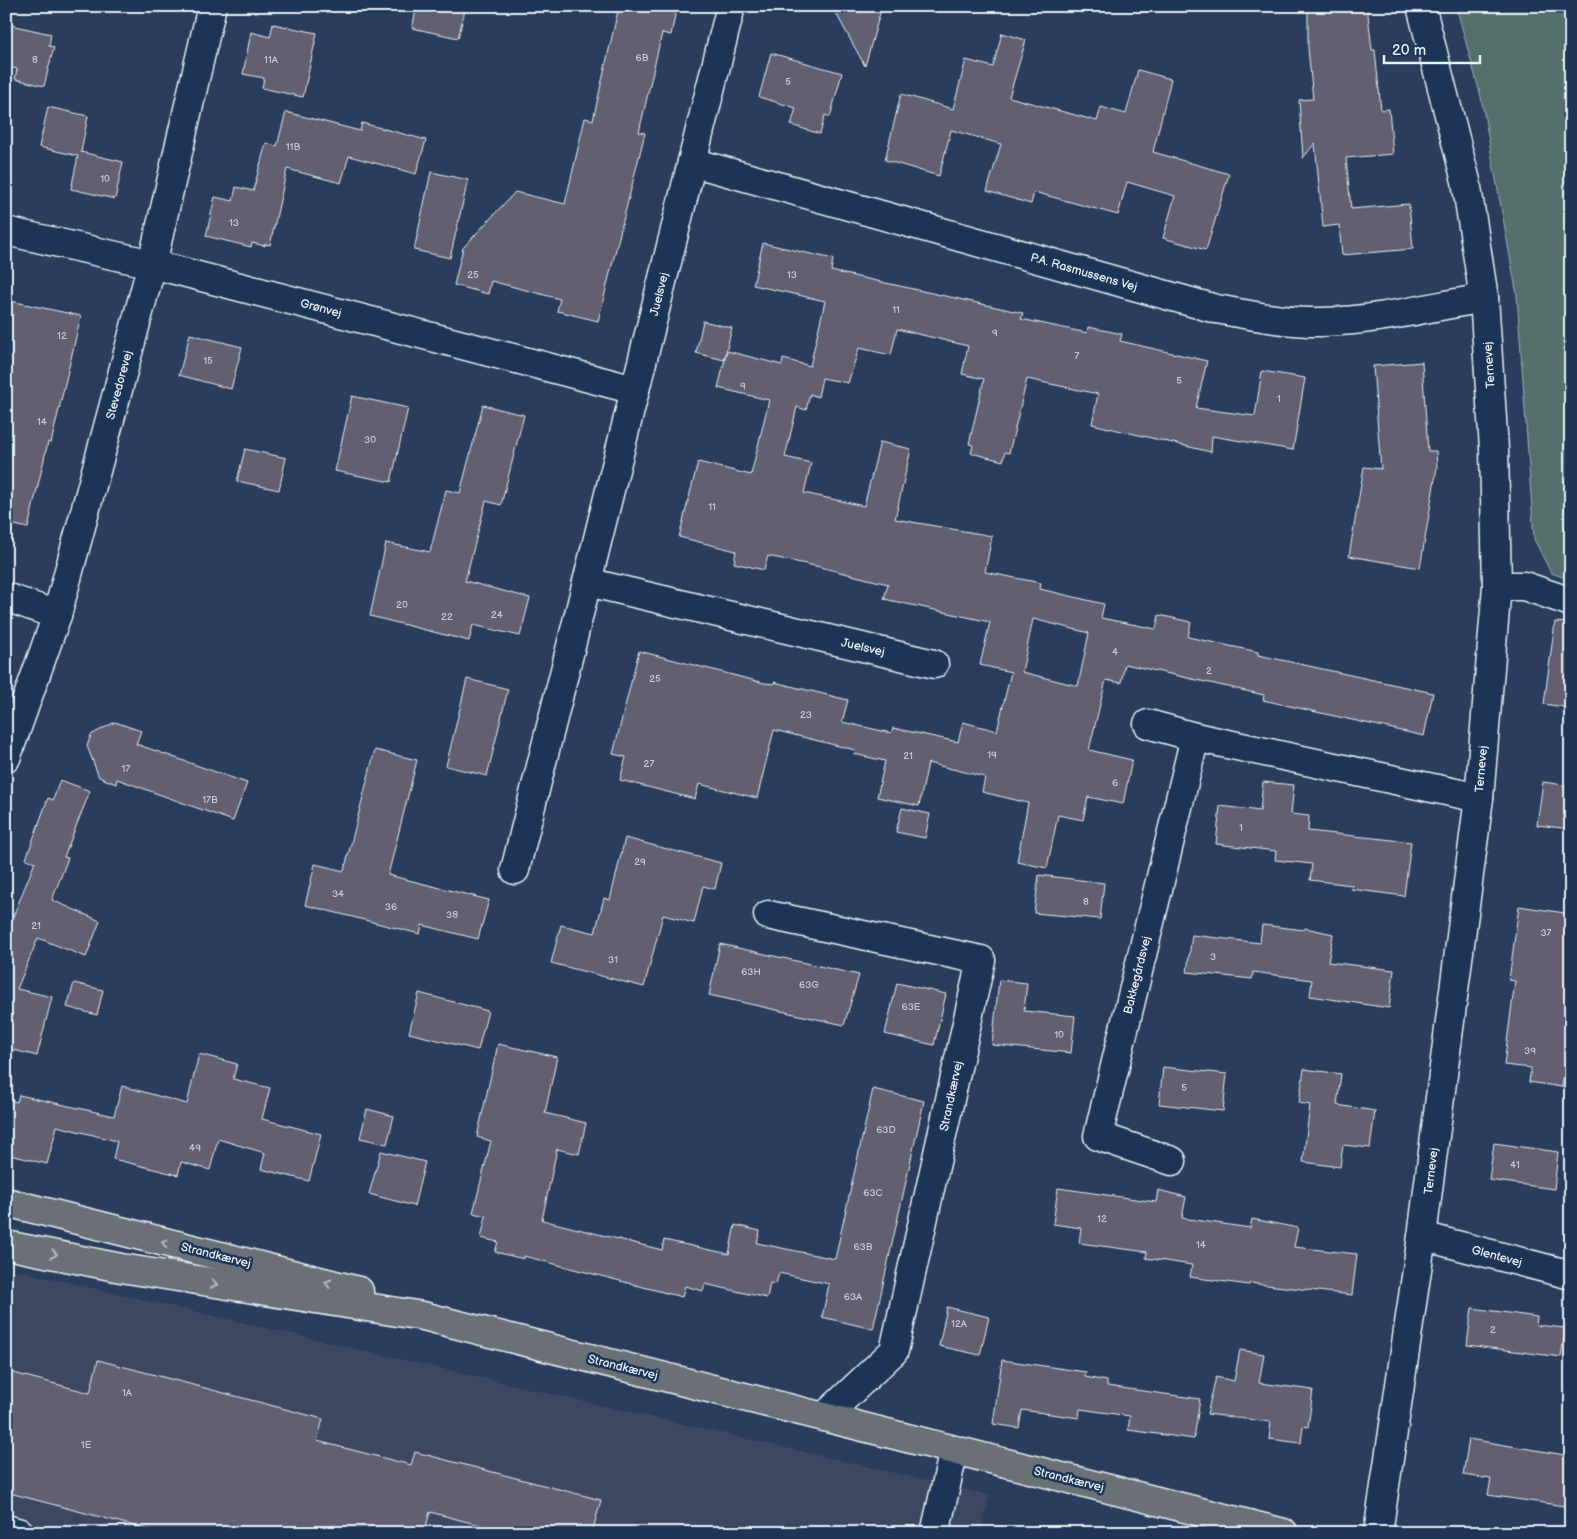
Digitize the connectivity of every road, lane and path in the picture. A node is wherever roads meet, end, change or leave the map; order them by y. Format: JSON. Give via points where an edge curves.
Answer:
{"nodes":[{"id":1,"x":212,"y":6,"type":"edge"},
{"id":2,"x":731,"y":6,"type":"edge"},
{"id":3,"x":1421,"y":6,"type":"edge"},
{"id":4,"x":692,"y":162,"type":"junction"},
{"id":5,"x":6,"y":231,"type":"edge"},
{"id":6,"x":152,"y":264,"type":"junction"},
{"id":7,"x":1484,"y":298,"type":"junction"},
{"id":8,"x":635,"y":390,"type":"junction"},
{"id":9,"x":587,"y":582,"type":"junction"},
{"id":10,"x":1497,"y":586,"type":"junction"},
{"id":11,"x":6,"y":597,"type":"edge"},
{"id":12,"x":1571,"y":602,"type":"edge"},
{"id":13,"x":57,"y":615,"type":"junction"},
{"id":14,"x":934,"y":664,"type":"dead end"},
{"id":15,"x":1148,"y":724,"type":"dead end"},
{"id":16,"x":1194,"y":737,"type":"junction"},
{"id":17,"x":6,"y":758,"type":"edge"},
{"id":18,"x":1479,"y":798,"type":"junction"},
{"id":19,"x":515,"y":870,"type":"dead end"},
{"id":20,"x":768,"y":915,"type":"dead end"},
{"id":21,"x":1172,"y":1161,"type":"dead end"},
{"id":22,"x":6,"y":1202,"type":"edge"},
{"id":23,"x":1422,"y":1236,"type":"junction"},
{"id":24,"x":6,"y":1245,"type":"edge"},
{"id":25,"x":1571,"y":1275,"type":"edge"},
{"id":26,"x":423,"y":1316,"type":"junction"},
{"id":27,"x":824,"y":1417,"type":"junction"},
{"id":28,"x":954,"y":1450,"type":"junction"},
{"id":29,"x":6,"y":1529,"type":"edge"},
{"id":30,"x":20,"y":1533,"type":"edge"},
{"id":31,"x":935,"y":1533,"type":"edge"},
{"id":32,"x":1284,"y":1533,"type":"edge"},
{"id":33,"x":1378,"y":1533,"type":"edge"}],
"edges":[{"from":1,"to":6,"type":"street","name":"Stevedorevej"},
{"from":2,"to":4,"type":"street","name":"Juelsvej"},
{"from":3,"to":7,"type":"street","name":"Ternevej","via":[[1466,181]]},
{"from":4,"to":7,"type":"street","name":"P.A. Rasmussens Vej","via":[[1216,309],[1321,322],[1362,319]]},
{"from":4,"to":8,"type":"street","name":"Juelsvej"},
{"from":5,"to":6,"type":"street","name":"Grønvej"},
{"from":6,"to":8,"type":"street","name":"Grønvej"},
{"from":6,"to":13,"type":"street","name":"Stevedorevej"},
{"from":7,"to":10,"type":"street","name":"Ternevej","via":[[1494,448]]},
{"from":8,"to":9,"type":"street","name":"Juelsvej"},
{"from":9,"to":14,"type":"street","name":"Juelsvej"},
{"from":9,"to":19,"type":"street","name":"Juelsvej"},
{"from":10,"to":12,"type":"street","via":[[1524,586]]},
{"from":10,"to":18,"type":"street","name":"Ternevej"},
{"from":11,"to":13,"type":"street"},
{"from":13,"to":17,"type":"street","name":"Stevedorevej"},
{"from":15,"to":16,"type":"street"},
{"from":16,"to":18,"type":"street"},
{"from":16,"to":21,"type":"street","name":"Bakkegårdsvej","via":[[1098,1136]]},
{"from":18,"to":23,"type":"street","name":"Ternevej"},
{"from":20,"to":27,"type":"street","name":"Strandkærvej","via":[[981,960],[894,1351]]},
{"from":26,"to":22,"type":"main road","name":"Strandkærvej","one_way":true,"via":[[372,1294]]},
{"from":23,"to":25,"type":"street","name":"Glentevej"},
{"from":23,"to":33,"type":"street","name":"Ternevej"},
{"from":24,"to":26,"type":"main road","name":"Strandkærvej","one_way":true,"via":[[121,1268]]},
{"from":26,"to":27,"type":"main road","name":"Strandkærvej"},
{"from":27,"to":28,"type":"main road","name":"Strandkærvej"},
{"from":28,"to":31,"type":"street"},
{"from":28,"to":32,"type":"main road","name":"Strandkærvej"},
{"from":29,"to":30,"type":"street"}]}
